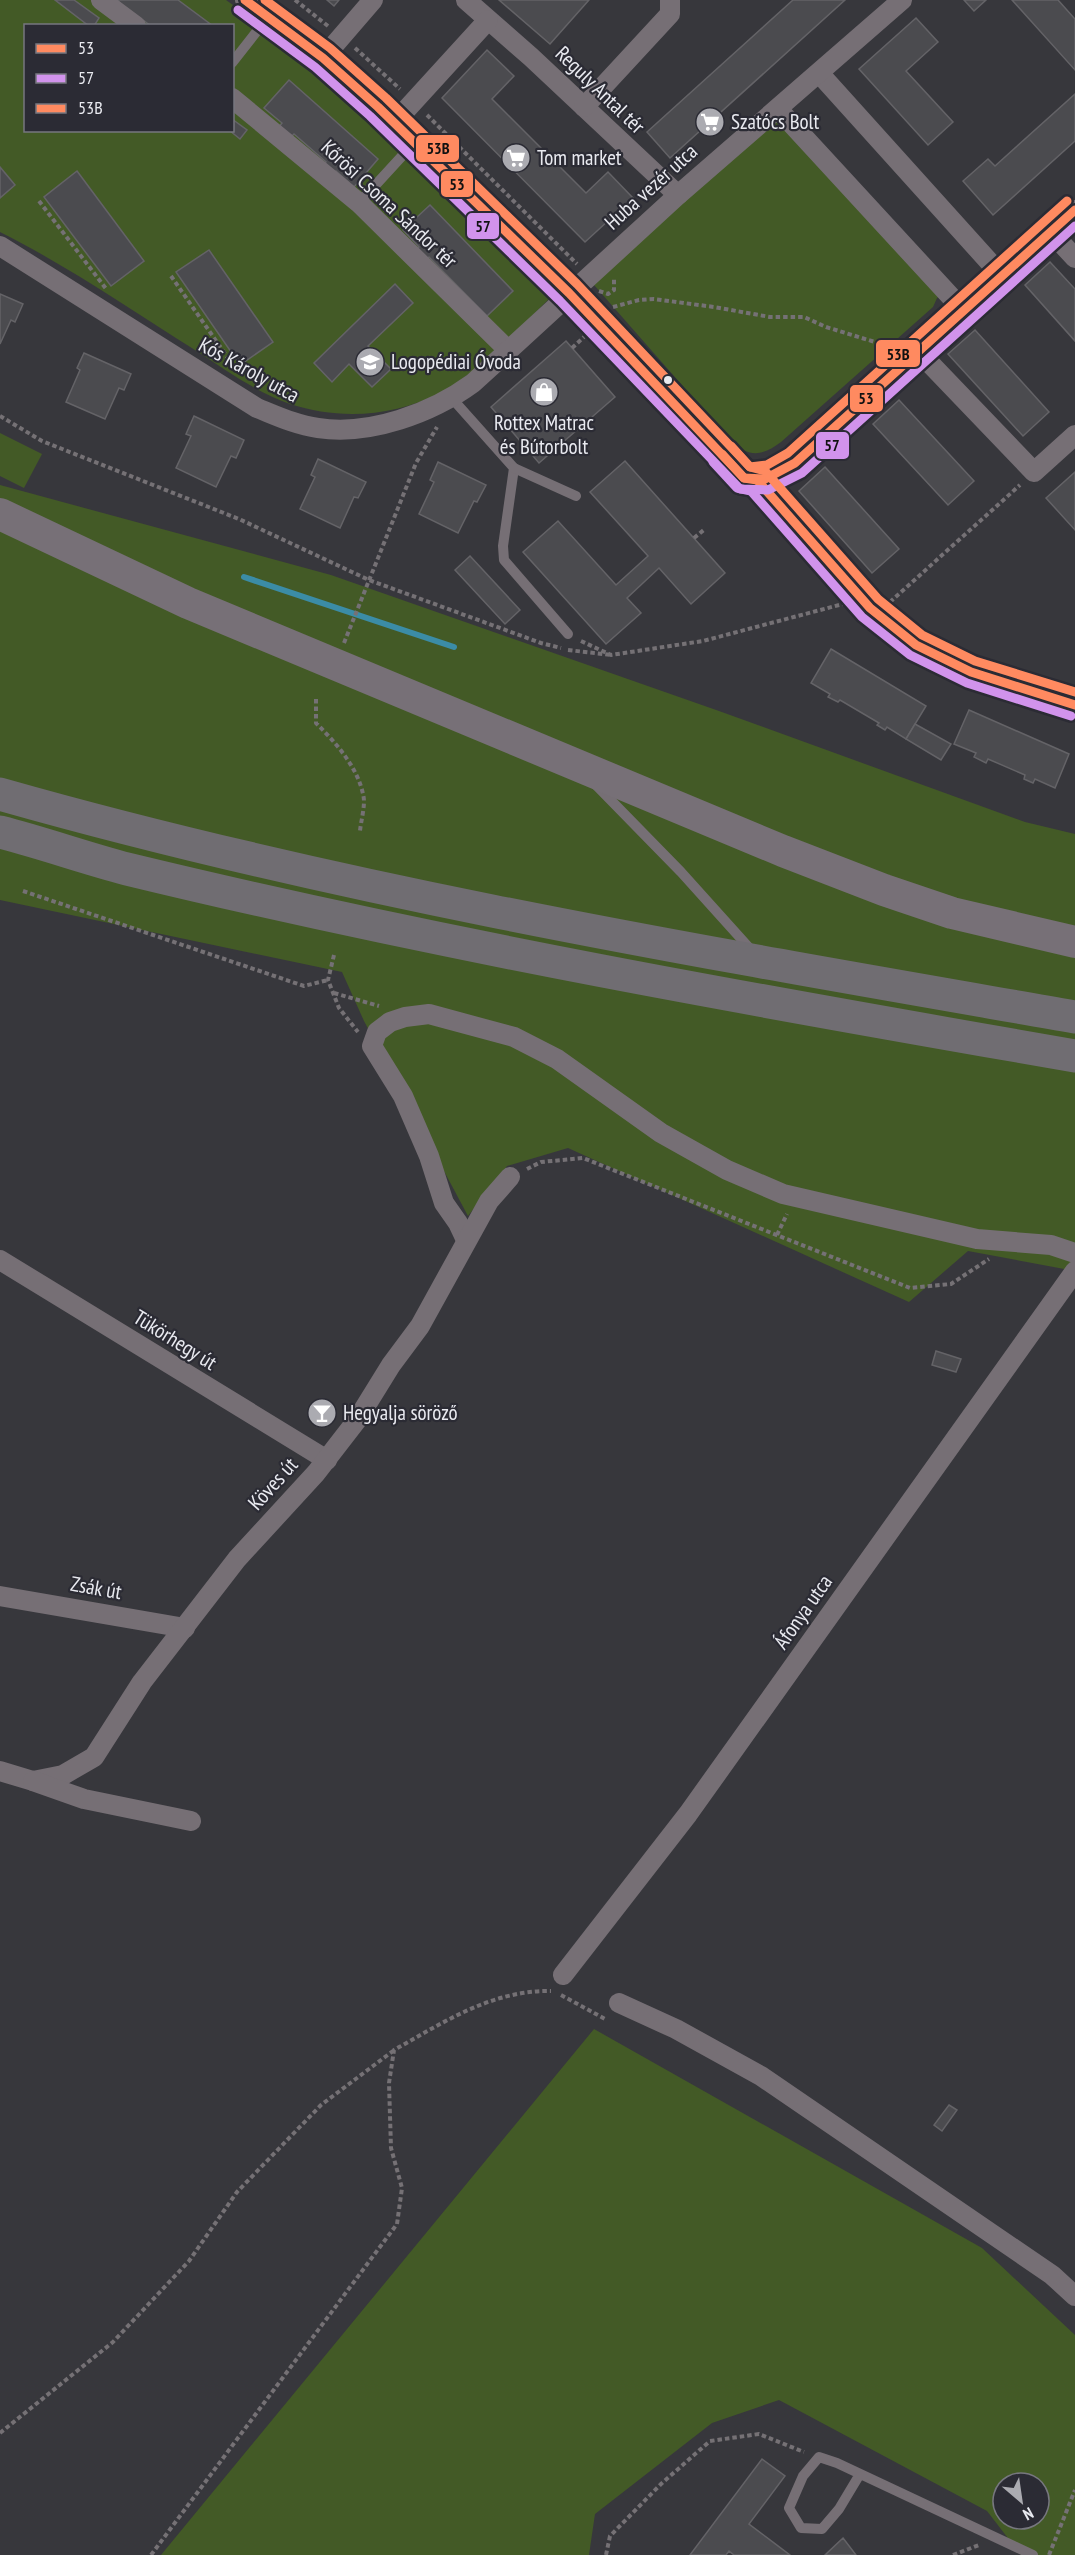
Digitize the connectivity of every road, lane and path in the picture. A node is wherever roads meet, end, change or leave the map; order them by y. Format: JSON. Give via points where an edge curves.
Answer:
{"nodes":[{"id":1,"x":101,"y":0,"type":"edge"},
{"id":2,"x":245,"y":0,"type":"edge"},
{"id":3,"x":295,"y":0,"type":"edge"},
{"id":4,"x":373,"y":0,"type":"edge"},
{"id":5,"x":466,"y":0,"type":"edge"},
{"id":6,"x":670,"y":0,"type":"edge"},
{"id":7,"x":902,"y":0,"type":"edge"},
{"id":8,"x":268,"y":17,"type":"junction"},
{"id":9,"x":488,"y":20,"type":"junction"},
{"id":10,"x":133,"y":24,"type":"edge"},
{"id":11,"x":343,"y":38,"type":"junction"},
{"id":12,"x":323,"y":58,"type":"junction"},
{"id":13,"x":234,"y":60,"type":"edge"},
{"id":14,"x":819,"y":73,"type":"junction"},
{"id":15,"x":234,"y":100,"type":"edge"},
{"id":16,"x":414,"y":102,"type":"junction"},
{"id":17,"x":584,"y":107,"type":"junction"},
{"id":18,"x":778,"y":109,"type":"junction"},
{"id":19,"x":394,"y":123,"type":"junction"},
{"id":20,"x":414,"y":143,"type":"junction"},
{"id":21,"x":678,"y":195,"type":"junction"},
{"id":22,"x":39,"y":201,"type":"dead end"},
{"id":23,"x":359,"y":203,"type":"junction"},
{"id":24,"x":1075,"y":210,"type":"edge"},
{"id":25,"x":1051,"y":232,"type":"junction"},
{"id":26,"x":0,"y":246,"type":"edge"},
{"id":27,"x":1075,"y":258,"type":"edge"},
{"id":28,"x":171,"y":276,"type":"dead end"},
{"id":29,"x":1002,"y":276,"type":"junction"},
{"id":30,"x":587,"y":277,"type":"junction"},
{"id":31,"x":108,"y":291,"type":"dead end"},
{"id":32,"x":569,"y":293,"type":"junction"},
{"id":33,"x":613,"y":307,"type":"dead end"},
{"id":34,"x":964,"y":311,"type":"junction"},
{"id":35,"x":584,"y":337,"type":"dead end"},
{"id":36,"x":888,"y":346,"type":"dead end"},
{"id":37,"x":572,"y":348,"type":"dead end"},
{"id":38,"x":508,"y":350,"type":"junction"},
{"id":39,"x":919,"y":352,"type":"junction"},
{"id":40,"x":238,"y":372,"type":"dead end"},
{"id":41,"x":457,"y":404,"type":"joint"},
{"id":42,"x":0,"y":416,"type":"edge"},
{"id":43,"x":1075,"y":435,"type":"edge"},
{"id":44,"x":514,"y":468,"type":"junction"},
{"id":45,"x":1034,"y":472,"type":"junction"},
{"id":46,"x":757,"y":480,"type":"junction"},
{"id":47,"x":576,"y":496,"type":"dead end"},
{"id":48,"x":0,"y":514,"type":"edge"},
{"id":49,"x":705,"y":529,"type":"dead end"},
{"id":50,"x":694,"y":538,"type":"dead end"},
{"id":51,"x":369,"y":580,"type":"junction"},
{"id":52,"x":861,"y":599,"type":"junction"},
{"id":53,"x":881,"y":619,"type":"junction"},
{"id":54,"x":568,"y":634,"type":"joint"},
{"id":55,"x":342,"y":649,"type":"dead end"},
{"id":56,"x":611,"y":655,"type":"junction"},
{"id":57,"x":316,"y":699,"type":"dead end"},
{"id":58,"x":1075,"y":705,"type":"edge"},
{"id":59,"x":575,"y":764,"type":"junction"},
{"id":60,"x":0,"y":794,"type":"edge"},
{"id":61,"x":360,"y":831,"type":"dead end"},
{"id":62,"x":0,"y":832,"type":"edge"},
{"id":63,"x":23,"y":891,"type":"dead end"},
{"id":64,"x":1075,"y":942,"type":"edge"},
{"id":65,"x":334,"y":955,"type":"dead end"},
{"id":66,"x":761,"y":961,"type":"junction"},
{"id":67,"x":328,"y":980,"type":"junction"},
{"id":68,"x":333,"y":993,"type":"junction"},
{"id":69,"x":1075,"y":1017,"type":"edge"},
{"id":70,"x":397,"y":1019,"type":"junction"},
{"id":71,"x":882,"y":1022,"type":"junction"},
{"id":72,"x":372,"y":1046,"type":"junction"},
{"id":73,"x":1075,"y":1056,"type":"edge"},
{"id":74,"x":1075,"y":1079,"type":"edge"},
{"id":75,"x":510,"y":1177,"type":"joint"},
{"id":76,"x":788,"y":1210,"type":"dead end"},
{"id":77,"x":777,"y":1235,"type":"junction"},
{"id":78,"x":466,"y":1240,"type":"junction"},
{"id":79,"x":1015,"y":1242,"type":"junction"},
{"id":80,"x":1075,"y":1253,"type":"edge"},
{"id":81,"x":0,"y":1260,"type":"edge"},
{"id":82,"x":1075,"y":1271,"type":"edge"},
{"id":83,"x":327,"y":1460,"type":"junction"},
{"id":84,"x":0,"y":1596,"type":"edge"},
{"id":85,"x":184,"y":1628,"type":"junction"},
{"id":86,"x":0,"y":1771,"type":"edge"},
{"id":87,"x":33,"y":1781,"type":"junction"},
{"id":88,"x":191,"y":1821,"type":"dead end"},
{"id":89,"x":563,"y":1975,"type":"dead end"},
{"id":90,"x":550,"y":1991,"type":"dead end"},
{"id":91,"x":619,"y":2003,"type":"dead end"},
{"id":92,"x":394,"y":2050,"type":"junction"},
{"id":93,"x":1075,"y":2296,"type":"edge"},
{"id":94,"x":0,"y":2433,"type":"edge"},
{"id":95,"x":819,"y":2457,"type":"junction"},
{"id":96,"x":860,"y":2474,"type":"junction"},
{"id":97,"x":1075,"y":2490,"type":"edge"},
{"id":98,"x":151,"y":2555,"type":"edge"},
{"id":99,"x":606,"y":2555,"type":"edge"},
{"id":100,"x":1033,"y":2555,"type":"edge"},
{"id":101,"x":1049,"y":2555,"type":"edge"}],
"edges":[{"from":1,"to":10,"type":"street"},
{"from":2,"to":8,"type":"street"},
{"from":3,"to":11,"type":"path"},
{"from":4,"to":11,"type":"street"},
{"from":5,"to":9,"type":"street","name":"Reguly Antal tér"},
{"from":6,"to":17,"type":"street","via":[[670,14]]},
{"from":7,"to":14,"type":"street","name":"Huba vezér utca"},
{"from":8,"to":12,"type":"street"},
{"from":8,"to":13,"type":"lane"},
{"from":9,"to":16,"type":"street"},
{"from":9,"to":17,"type":"street","name":"Reguly Antal tér"},
{"from":11,"to":12,"type":"street"},
{"from":11,"to":16,"type":"path"},
{"from":12,"to":19,"type":"street"},
{"from":14,"to":18,"type":"street","name":"Huba vezér utca"},
{"from":14,"to":29,"type":"street"},
{"from":15,"to":23,"type":"street","name":"Kőrösi Csoma Sándor tér"},
{"from":16,"to":19,"type":"street"},
{"from":16,"to":30,"type":"path","via":[[569,254]]},
{"from":17,"to":21,"type":"street","name":"Reguly Antal tér"},
{"from":18,"to":21,"type":"street","name":"Huba vezér utca"},
{"from":18,"to":34,"type":"street"},
{"from":19,"to":20,"type":"street"},
{"from":20,"to":23,"type":"lane"},
{"from":20,"to":32,"type":"street"},
{"from":21,"to":30,"type":"street","name":"Huba vezér utca"},
{"from":22,"to":31,"type":"path"},
{"from":23,"to":38,"type":"street","name":"Kőrösi Csoma Sándor tér"},
{"from":24,"to":25,"type":"street"},
{"from":25,"to":27,"type":"street"},
{"from":25,"to":29,"type":"street"},
{"from":26,"to":38,"type":"street","name":"Kós Károly utca","via":[[257,408],[320,429],[384,424],[417,414],[450,400]]},
{"from":28,"to":40,"type":"path"},
{"from":29,"to":34,"type":"street"},
{"from":30,"to":32,"type":"street","name":"Huba vezér utca"},
{"from":32,"to":38,"type":"street","name":"Kós Károly utca"},
{"from":32,"to":46,"type":"street","via":[[744,478]]},
{"from":33,"to":36,"type":"path","via":[[654,299],[770,317],[804,317]]},
{"from":34,"to":39,"type":"street"},
{"from":35,"to":37,"type":"path"},
{"from":39,"to":45,"type":"street"},
{"from":39,"to":46,"type":"street","via":[[795,463],[774,476]]},
{"from":41,"to":44,"type":"lane"},
{"from":41,"to":51,"type":"path","via":[[424,446]]},
{"from":42,"to":51,"type":"path","via":[[42,441],[239,519]]},
{"from":43,"to":45,"type":"street"},
{"from":44,"to":47,"type":"lane"},
{"from":44,"to":54,"type":"lane","via":[[504,560]]},
{"from":45,"to":53,"type":"path","via":[[887,605]]},
{"from":46,"to":52,"type":"street"},
{"from":48,"to":59,"type":"main road","via":[[188,603]]},
{"from":49,"to":50,"type":"path"},
{"from":51,"to":55,"type":"path"},
{"from":51,"to":56,"type":"path","via":[[541,643]]},
{"from":52,"to":53,"type":"street"},
{"from":52,"to":56,"type":"path","via":[[703,641]]},
{"from":53,"to":58,"type":"street","via":[[916,645],[971,672]]},
{"from":54,"to":56,"type":"path"},
{"from":57,"to":61,"type":"path","via":[[316,723],[336,743],[364,795]]},
{"from":59,"to":64,"type":"main road","via":[[884,890],[952,913]]},
{"from":59,"to":66,"type":"lane"},
{"from":60,"to":66,"type":"highway","via":[[76,816],[388,890]]},
{"from":62,"to":71,"type":"highway","via":[[125,868],[374,926]]},
{"from":63,"to":67,"type":"path","via":[[304,986]]},
{"from":65,"to":67,"type":"path"},
{"from":66,"to":69,"type":"highway"},
{"from":67,"to":68,"type":"path"},
{"from":68,"to":70,"type":"path","via":[[385,1008]]},
{"from":68,"to":72,"type":"path","via":[[345,1016]]},
{"from":70,"to":72,"type":"street","via":[[377,1032]]},
{"from":70,"to":79,"type":"street","via":[[429,1014],[514,1037],[557,1059],[661,1133],[727,1170],[783,1194],[977,1239]]},
{"from":71,"to":73,"type":"highway"},
{"from":71,"to":74,"type":"highway","via":[[963,1054]]},
{"from":72,"to":78,"type":"street","via":[[403,1096],[444,1203]]},
{"from":75,"to":77,"type":"path","via":[[541,1162],[583,1158]]},
{"from":75,"to":78,"type":"street","name":"Köves út","via":[[489,1201]]},
{"from":76,"to":77,"type":"path"},
{"from":77,"to":79,"type":"path","via":[[910,1288],[951,1284]]},
{"from":78,"to":83,"type":"street","name":"Köves út","via":[[420,1326]]},
{"from":79,"to":80,"type":"street","via":[[1052,1245]]},
{"from":81,"to":83,"type":"street","name":"Tükörhegy út"},
{"from":82,"to":89,"type":"street","name":"Áfonya utca","via":[[688,1814]]},
{"from":83,"to":85,"type":"street","name":"Köves út","via":[[237,1559]]},
{"from":84,"to":85,"type":"street","name":"Zsák út"},
{"from":85,"to":87,"type":"street","name":"Köves út","via":[[142,1682],[94,1757],[63,1774]]},
{"from":86,"to":87,"type":"street","name":"Köves út"},
{"from":87,"to":88,"type":"street","name":"Köves út","via":[[84,1800]]},
{"from":90,"to":92,"type":"path","via":[[519,1993],[469,2008]]},
{"from":91,"to":93,"type":"street","via":[[761,2076],[1052,2275]]},
{"from":92,"to":94,"type":"path","via":[[321,2105],[237,2192],[189,2261],[113,2342]]},
{"from":92,"to":98,"type":"path","via":[[389,2083],[391,2148],[402,2188],[397,2224]]},
{"from":95,"to":96,"type":"lane"},
{"from":95,"to":96,"type":"lane","via":[[802,2476],[789,2508],[801,2528],[822,2529]]},
{"from":95,"to":99,"type":"path","via":[[759,2434],[710,2441],[610,2536]]},
{"from":96,"to":100,"type":"lane"},
{"from":97,"to":101,"type":"path"}]}
